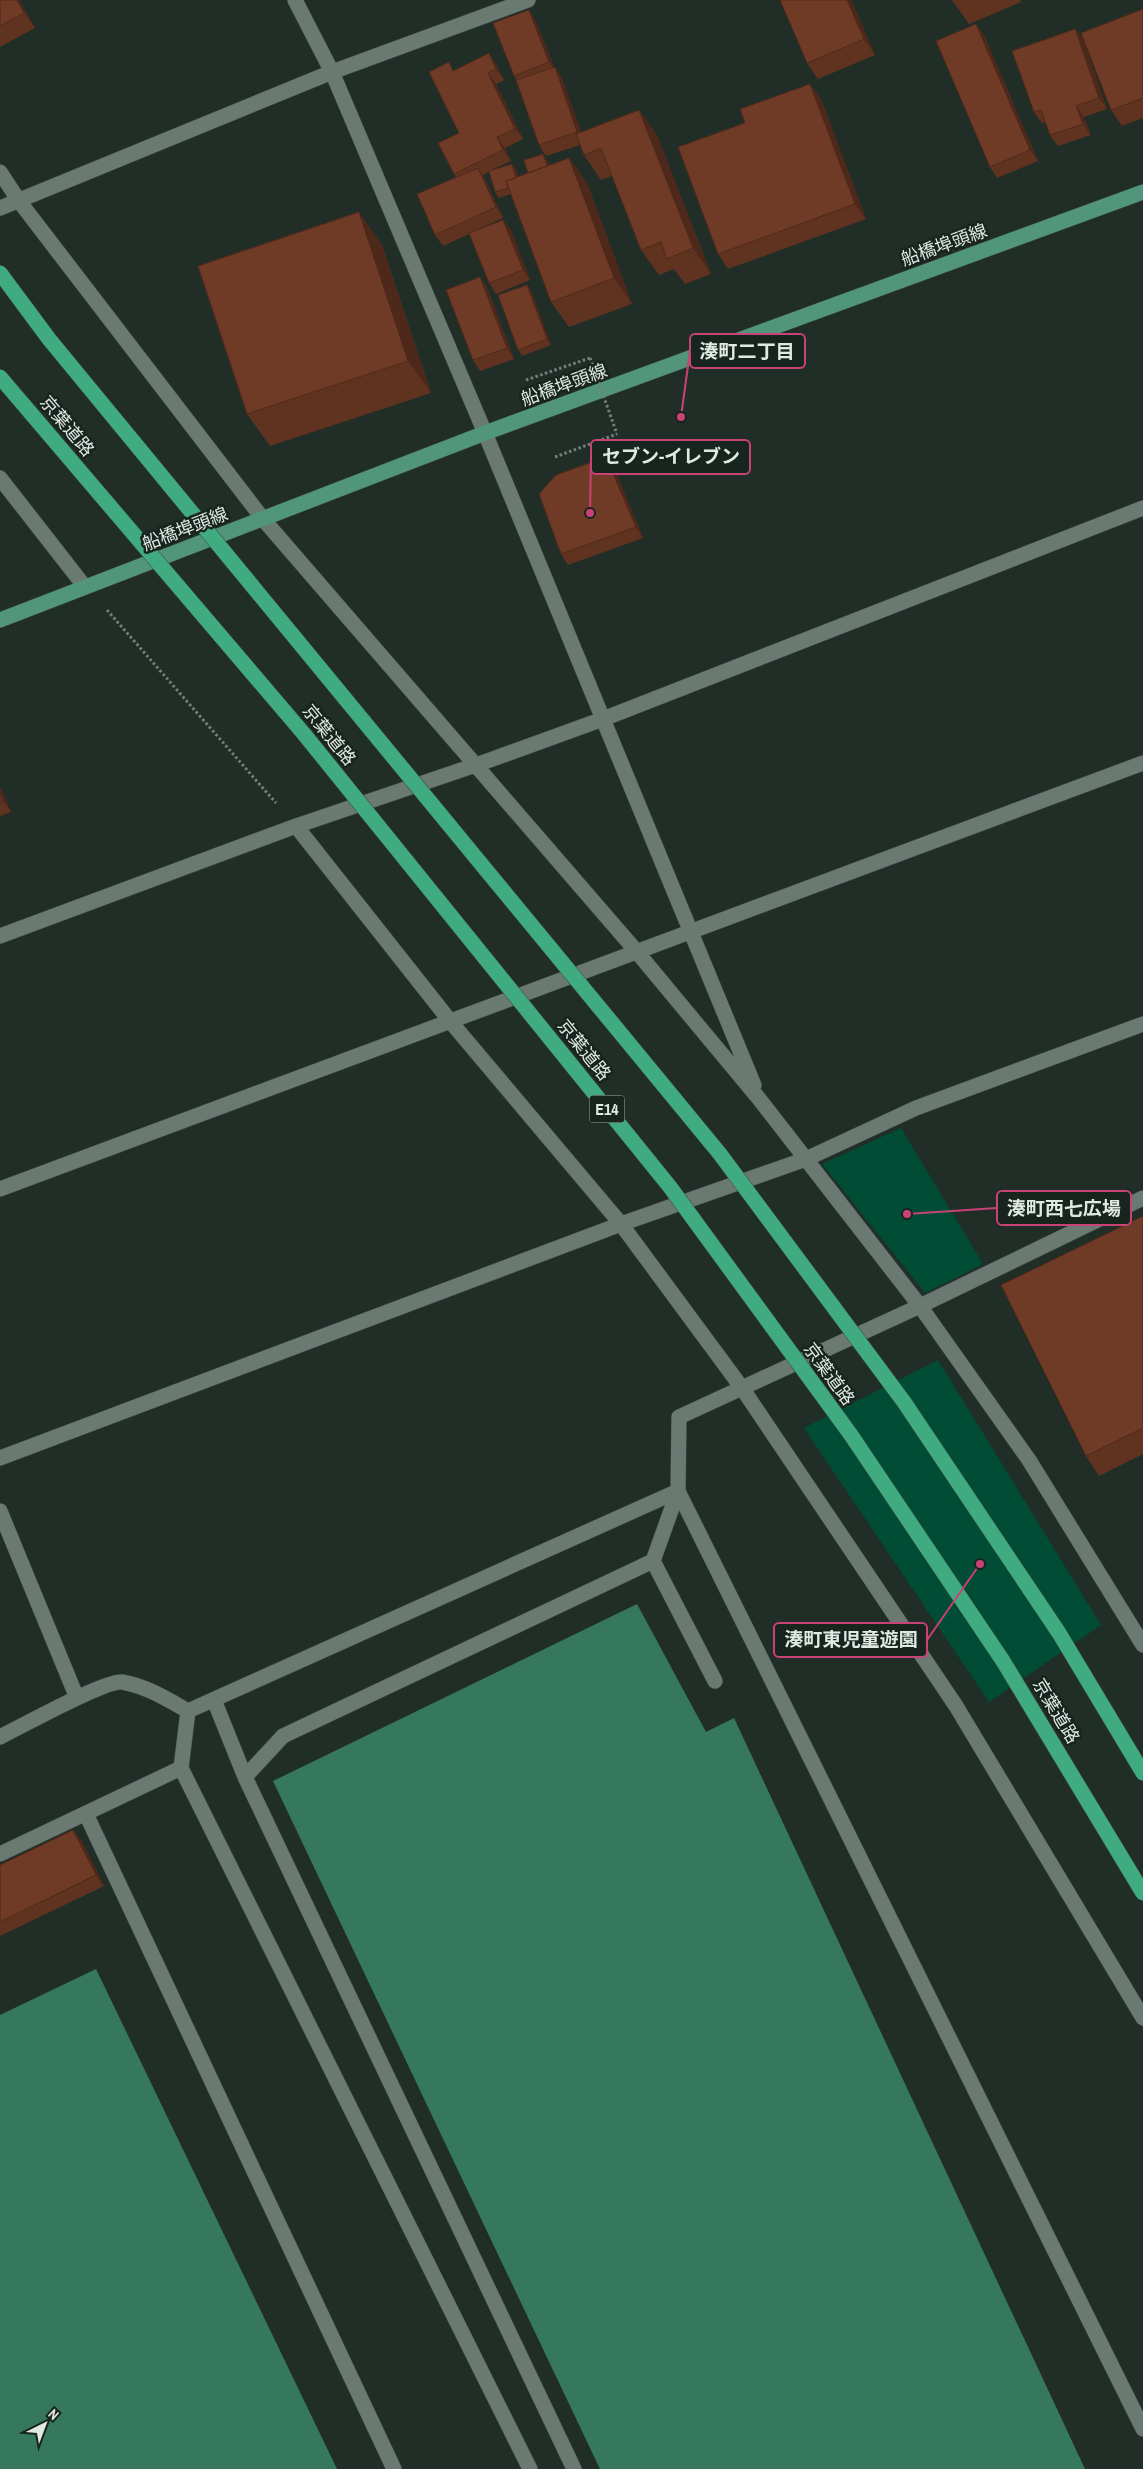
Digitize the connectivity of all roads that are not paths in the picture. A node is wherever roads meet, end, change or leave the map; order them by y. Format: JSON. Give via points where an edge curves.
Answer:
{"nodes":[{"id":1,"x":295,"y":0,"type":"edge"},
{"id":2,"x":528,"y":0,"type":"edge"},
{"id":3,"x":332,"y":72,"type":"junction"},
{"id":4,"x":0,"y":172,"type":"edge"},
{"id":5,"x":1143,"y":192,"type":"edge"},
{"id":6,"x":19,"y":201,"type":"junction"},
{"id":7,"x":0,"y":208,"type":"edge"},
{"id":8,"x":0,"y":273,"type":"edge"},
{"id":9,"x":0,"y":377,"type":"edge"},
{"id":10,"x":485,"y":434,"type":"junction"},
{"id":11,"x":0,"y":478,"type":"edge"},
{"id":12,"x":1143,"y":508,"type":"edge"},
{"id":13,"x":263,"y":519,"type":"junction"},
{"id":14,"x":85,"y":587,"type":"junction"},
{"id":15,"x":0,"y":620,"type":"edge"},
{"id":16,"x":603,"y":719,"type":"junction"},
{"id":17,"x":1143,"y":763,"type":"edge"},
{"id":18,"x":476,"y":765,"type":"junction"},
{"id":19,"x":296,"y":826,"type":"junction"},
{"id":20,"x":690,"y":932,"type":"junction"},
{"id":21,"x":0,"y":936,"type":"edge"},
{"id":22,"x":638,"y":952,"type":"junction"},
{"id":23,"x":450,"y":1021,"type":"junction"},
{"id":24,"x":1143,"y":1024,"type":"edge"},
{"id":25,"x":760,"y":1100,"type":"junction"},
{"id":26,"x":806,"y":1159,"type":"junction"},
{"id":27,"x":0,"y":1189,"type":"edge"},
{"id":28,"x":1143,"y":1198,"type":"edge"},
{"id":29,"x":621,"y":1224,"type":"junction"},
{"id":30,"x":920,"y":1306,"type":"junction"},
{"id":31,"x":742,"y":1388,"type":"junction"},
{"id":32,"x":0,"y":1458,"type":"edge"},
{"id":33,"x":678,"y":1491,"type":"junction"},
{"id":34,"x":0,"y":1511,"type":"edge"},
{"id":35,"x":653,"y":1561,"type":"junction"},
{"id":36,"x":1143,"y":1645,"type":"edge"},
{"id":37,"x":715,"y":1681,"type":"dead end"},
{"id":38,"x":77,"y":1698,"type":"junction"},
{"id":39,"x":214,"y":1700,"type":"junction"},
{"id":40,"x":188,"y":1711,"type":"junction"},
{"id":41,"x":0,"y":1737,"type":"edge"},
{"id":42,"x":181,"y":1768,"type":"junction"},
{"id":43,"x":1143,"y":1773,"type":"edge"},
{"id":44,"x":245,"y":1777,"type":"junction"},
{"id":45,"x":86,"y":1814,"type":"junction"},
{"id":46,"x":0,"y":1854,"type":"edge"},
{"id":47,"x":1143,"y":1893,"type":"edge"},
{"id":48,"x":1143,"y":2018,"type":"edge"},
{"id":49,"x":1143,"y":2429,"type":"edge"},
{"id":50,"x":394,"y":2469,"type":"edge"},
{"id":51,"x":530,"y":2469,"type":"edge"},
{"id":52,"x":574,"y":2469,"type":"edge"}],
"edges":[{"from":1,"to":3,"type":"street"},
{"from":2,"to":3,"type":"street"},
{"from":3,"to":6,"type":"street"},
{"from":3,"to":10,"type":"street"},
{"from":4,"to":6,"type":"street"},
{"from":5,"to":10,"type":"main road","name":"船橋埠頭線"},
{"from":6,"to":7,"type":"street"},
{"from":6,"to":13,"type":"street"},
{"from":8,"to":43,"type":"highway","name":"京葉道路","bridge":true,"via":[[54,347],[720,1154],[904,1402],[1060,1633]]},
{"from":9,"to":47,"type":"highway","name":"京葉道路","number":"E14","bridge":true,"via":[[304,734],[670,1187],[851,1435],[998,1653]]},
{"from":10,"to":13,"type":"main road","name":"船橋埠頭線"},
{"from":10,"to":16,"type":"street"},
{"from":11,"to":14,"type":"street"},
{"from":12,"to":16,"type":"street"},
{"from":13,"to":14,"type":"main road","name":"船橋埠頭線"},
{"from":13,"to":18,"type":"street"},
{"from":14,"to":15,"type":"main road","name":"船橋埠頭線"},
{"from":16,"to":18,"type":"street"},
{"from":16,"to":20,"type":"street"},
{"from":17,"to":20,"type":"street"},
{"from":18,"to":19,"type":"street"},
{"from":18,"to":22,"type":"street"},
{"from":19,"to":21,"type":"street"},
{"from":19,"to":23,"type":"street"},
{"from":20,"to":22,"type":"street"},
{"from":20,"to":25,"type":"street"},
{"from":22,"to":23,"type":"street"},
{"from":22,"to":25,"type":"street"},
{"from":23,"to":27,"type":"street"},
{"from":23,"to":29,"type":"street"},
{"from":24,"to":26,"type":"street","via":[[916,1108]]},
{"from":25,"to":26,"type":"street"},
{"from":26,"to":29,"type":"street"},
{"from":26,"to":30,"type":"street"},
{"from":28,"to":30,"type":"street"},
{"from":29,"to":31,"type":"street"},
{"from":29,"to":32,"type":"street"},
{"from":30,"to":31,"type":"street"},
{"from":30,"to":36,"type":"street","via":[[1029,1460]]},
{"from":31,"to":33,"type":"street","via":[[679,1418]]},
{"from":31,"to":48,"type":"street","via":[[956,1706]]},
{"from":33,"to":35,"type":"street"},
{"from":33,"to":39,"type":"street"},
{"from":33,"to":49,"type":"street"},
{"from":34,"to":38,"type":"street"},
{"from":35,"to":37,"type":"street"},
{"from":35,"to":44,"type":"street","via":[[283,1736]]},
{"from":38,"to":40,"type":"street","via":[[120,1682],[154,1692]]},
{"from":38,"to":41,"type":"street"},
{"from":39,"to":40,"type":"street"},
{"from":39,"to":44,"type":"street"},
{"from":40,"to":42,"type":"street"},
{"from":42,"to":45,"type":"street"},
{"from":42,"to":51,"type":"street"},
{"from":44,"to":52,"type":"street"},
{"from":45,"to":46,"type":"street"},
{"from":45,"to":50,"type":"street"}]}
